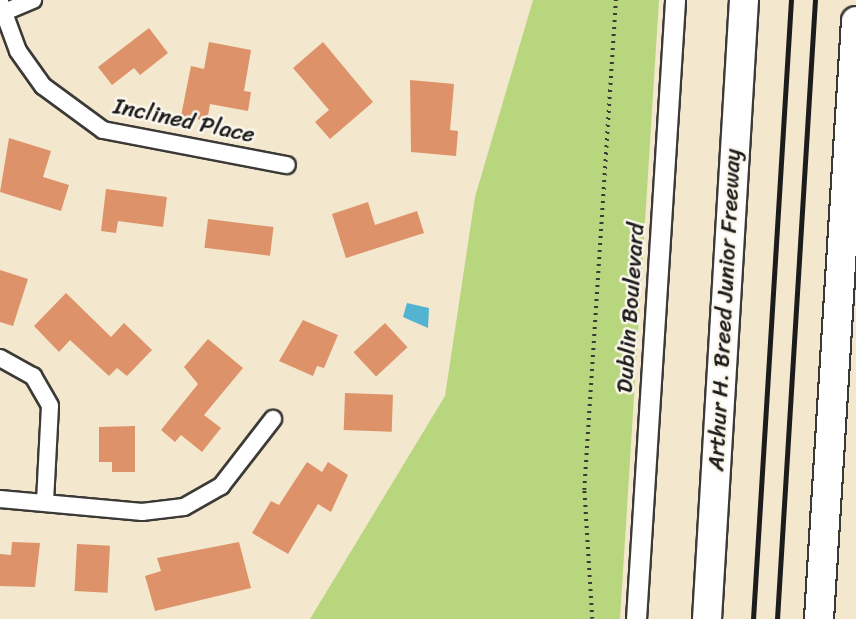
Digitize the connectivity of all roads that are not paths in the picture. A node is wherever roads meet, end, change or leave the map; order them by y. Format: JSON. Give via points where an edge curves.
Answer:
{"nodes":[{"id":1,"x":33,"y":0,"type":"edge"},
{"id":2,"x":675,"y":0,"type":"edge"},
{"id":3,"x":744,"y":0,"type":"edge"},
{"id":4,"x":1,"y":9,"type":"edge"},
{"id":5,"x":856,"y":21,"type":"edge"},
{"id":6,"x":287,"y":165,"type":"dead end"},
{"id":7,"x":0,"y":358,"type":"edge"},
{"id":8,"x":273,"y":419,"type":"dead end"},
{"id":9,"x":0,"y":499,"type":"edge"},
{"id":10,"x":45,"y":503,"type":"junction"},
{"id":11,"x":636,"y":619,"type":"edge"},
{"id":12,"x":706,"y":619,"type":"edge"},
{"id":13,"x":819,"y":619,"type":"edge"}],
"edges":[{"from":1,"to":4,"type":"street"},
{"from":2,"to":11,"type":"street","name":"Dublin Boulevard"},
{"from":3,"to":12,"type":"highway","name":"Arthur H. Breed Junior Freeway"},
{"from":4,"to":6,"type":"street","name":"Inclined Place","via":[[18,51],[43,86],[103,130]]},
{"from":5,"to":13,"type":"highway"},
{"from":7,"to":10,"type":"street","via":[[33,376],[50,407]]},
{"from":8,"to":10,"type":"street","via":[[221,486],[184,507],[142,512]]},
{"from":9,"to":10,"type":"street"}]}
